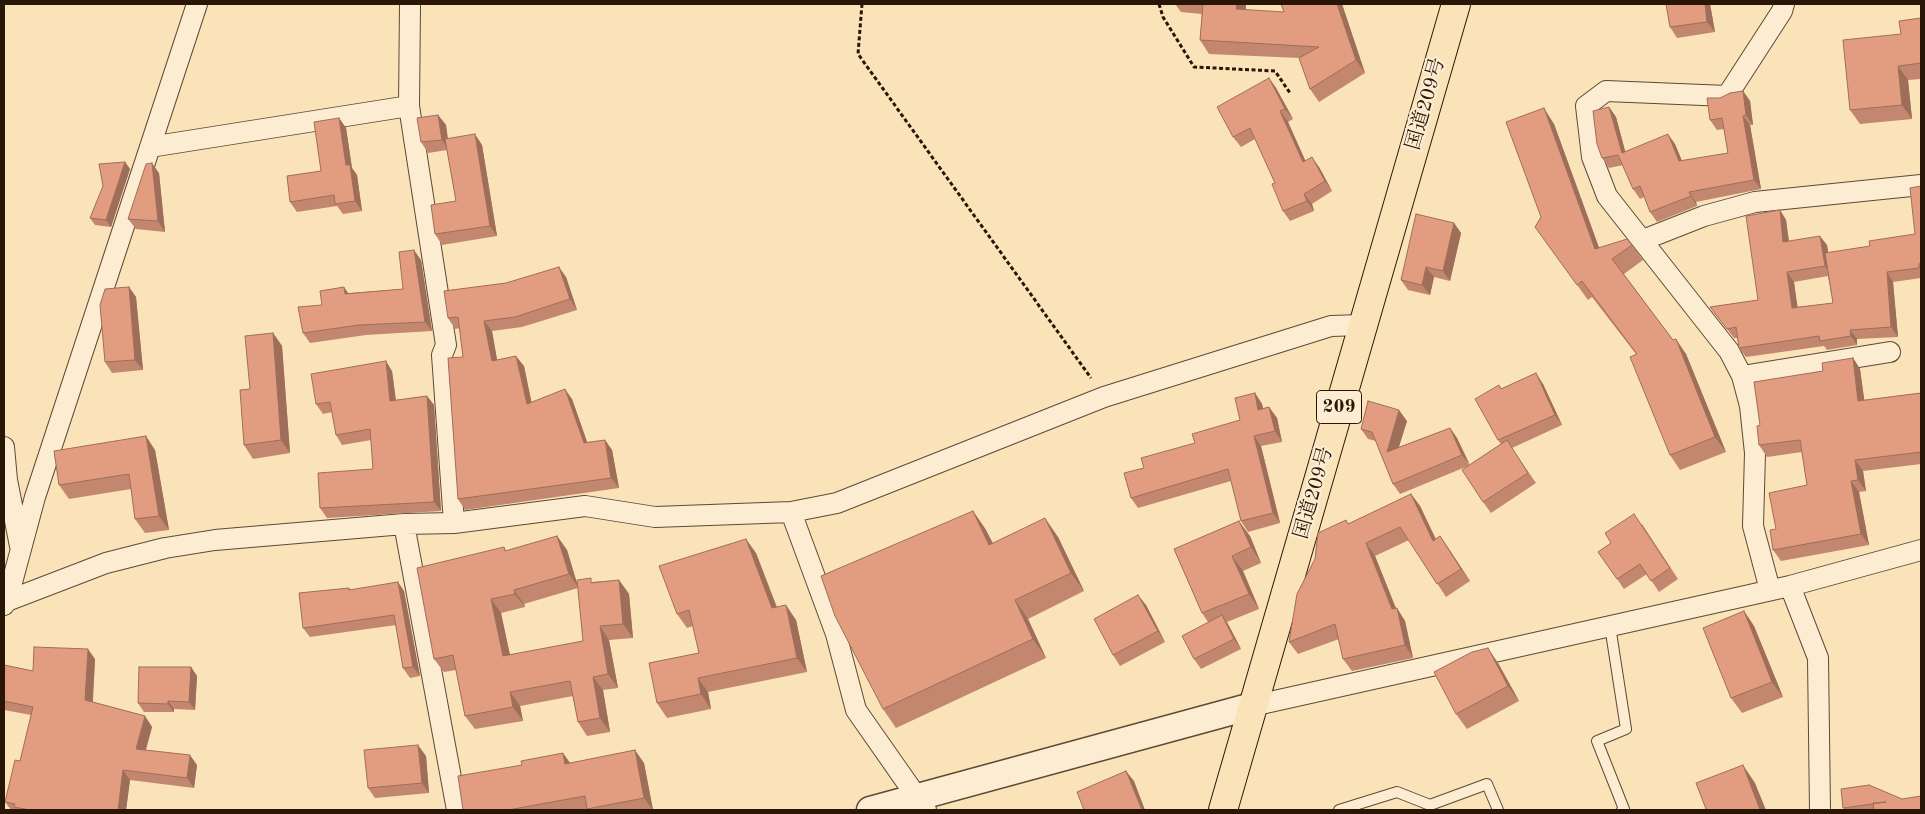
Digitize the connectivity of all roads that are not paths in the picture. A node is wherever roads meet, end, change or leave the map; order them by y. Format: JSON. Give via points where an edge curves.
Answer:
{"nodes":[{"id":1,"x":197,"y":4,"type":"edge"},
{"id":2,"x":410,"y":4,"type":"edge"},
{"id":3,"x":1456,"y":4,"type":"edge"},
{"id":4,"x":1784,"y":4,"type":"edge"},
{"id":5,"x":409,"y":106,"type":"junction"},
{"id":6,"x":150,"y":146,"type":"junction"},
{"id":7,"x":1921,"y":185,"type":"edge"},
{"id":8,"x":1643,"y":240,"type":"junction"},
{"id":9,"x":1362,"y":326,"type":"junction"},
{"id":10,"x":1890,"y":352,"type":"dead end"},
{"id":11,"x":1742,"y":376,"type":"junction"},
{"id":12,"x":4,"y":447,"type":"edge"},
{"id":13,"x":791,"y":512,"type":"junction"},
{"id":14,"x":454,"y":523,"type":"junction"},
{"id":15,"x":404,"y":524,"type":"junction"},
{"id":16,"x":20,"y":550,"type":"junction"},
{"id":17,"x":1921,"y":550,"type":"edge"},
{"id":18,"x":1790,"y":586,"type":"junction"},
{"id":19,"x":1770,"y":590,"type":"junction"},
{"id":20,"x":5,"y":603,"type":"edge"},
{"id":21,"x":1610,"y":626,"type":"junction"},
{"id":22,"x":1252,"y":706,"type":"junction"},
{"id":23,"x":922,"y":804,"type":"edge"},
{"id":24,"x":456,"y":810,"type":"edge"},
{"id":25,"x":870,"y":810,"type":"edge"},
{"id":26,"x":1223,"y":810,"type":"edge"},
{"id":27,"x":1339,"y":810,"type":"edge"},
{"id":28,"x":1498,"y":810,"type":"edge"},
{"id":29,"x":1622,"y":810,"type":"edge"},
{"id":30,"x":1820,"y":810,"type":"edge"}],
"edges":[{"from":1,"to":6,"type":"street"},
{"from":2,"to":5,"type":"street"},
{"from":3,"to":9,"type":"highway","name":"国道209号","number":"209"},
{"from":4,"to":8,"type":"street","via":[[1727,96],[1606,91],[1586,106],[1592,157],[1607,196]]},
{"from":5,"to":6,"type":"street"},
{"from":5,"to":14,"type":"street","via":[[446,345],[442,355]]},
{"from":6,"to":16,"type":"street"},
{"from":7,"to":8,"type":"street","via":[[1755,202],[1704,216]]},
{"from":8,"to":11,"type":"street","via":[[1729,351]]},
{"from":9,"to":13,"type":"street","via":[[1331,326],[1104,397],[837,503]]},
{"from":9,"to":22,"type":"highway","name":"国道209号","number":"209"},
{"from":10,"to":11,"type":"street"},
{"from":11,"to":19,"type":"street","via":[[1750,406],[1755,453],[1752,526]]},
{"from":12,"to":16,"type":"street"},
{"from":13,"to":14,"type":"street","via":[[655,517],[585,506]]},
{"from":13,"to":23,"type":"street","via":[[836,634],[856,710]]},
{"from":14,"to":15,"type":"street"},
{"from":15,"to":20,"type":"street","via":[[215,540],[164,548],[106,563]]},
{"from":15,"to":24,"type":"street"},
{"from":16,"to":20,"type":"street"},
{"from":17,"to":18,"type":"street"},
{"from":18,"to":19,"type":"street"},
{"from":18,"to":30,"type":"street","via":[[1818,658]]},
{"from":19,"to":21,"type":"street"},
{"from":21,"to":22,"type":"street"},
{"from":21,"to":29,"type":"lane","via":[[1626,729],[1598,741]]},
{"from":22,"to":23,"type":"street"},
{"from":22,"to":26,"type":"highway","name":"国道209号","number":"209"},
{"from":23,"to":25,"type":"street"},
{"from":27,"to":28,"type":"lane","via":[[1397,792],[1430,805],[1487,784]]}]}
